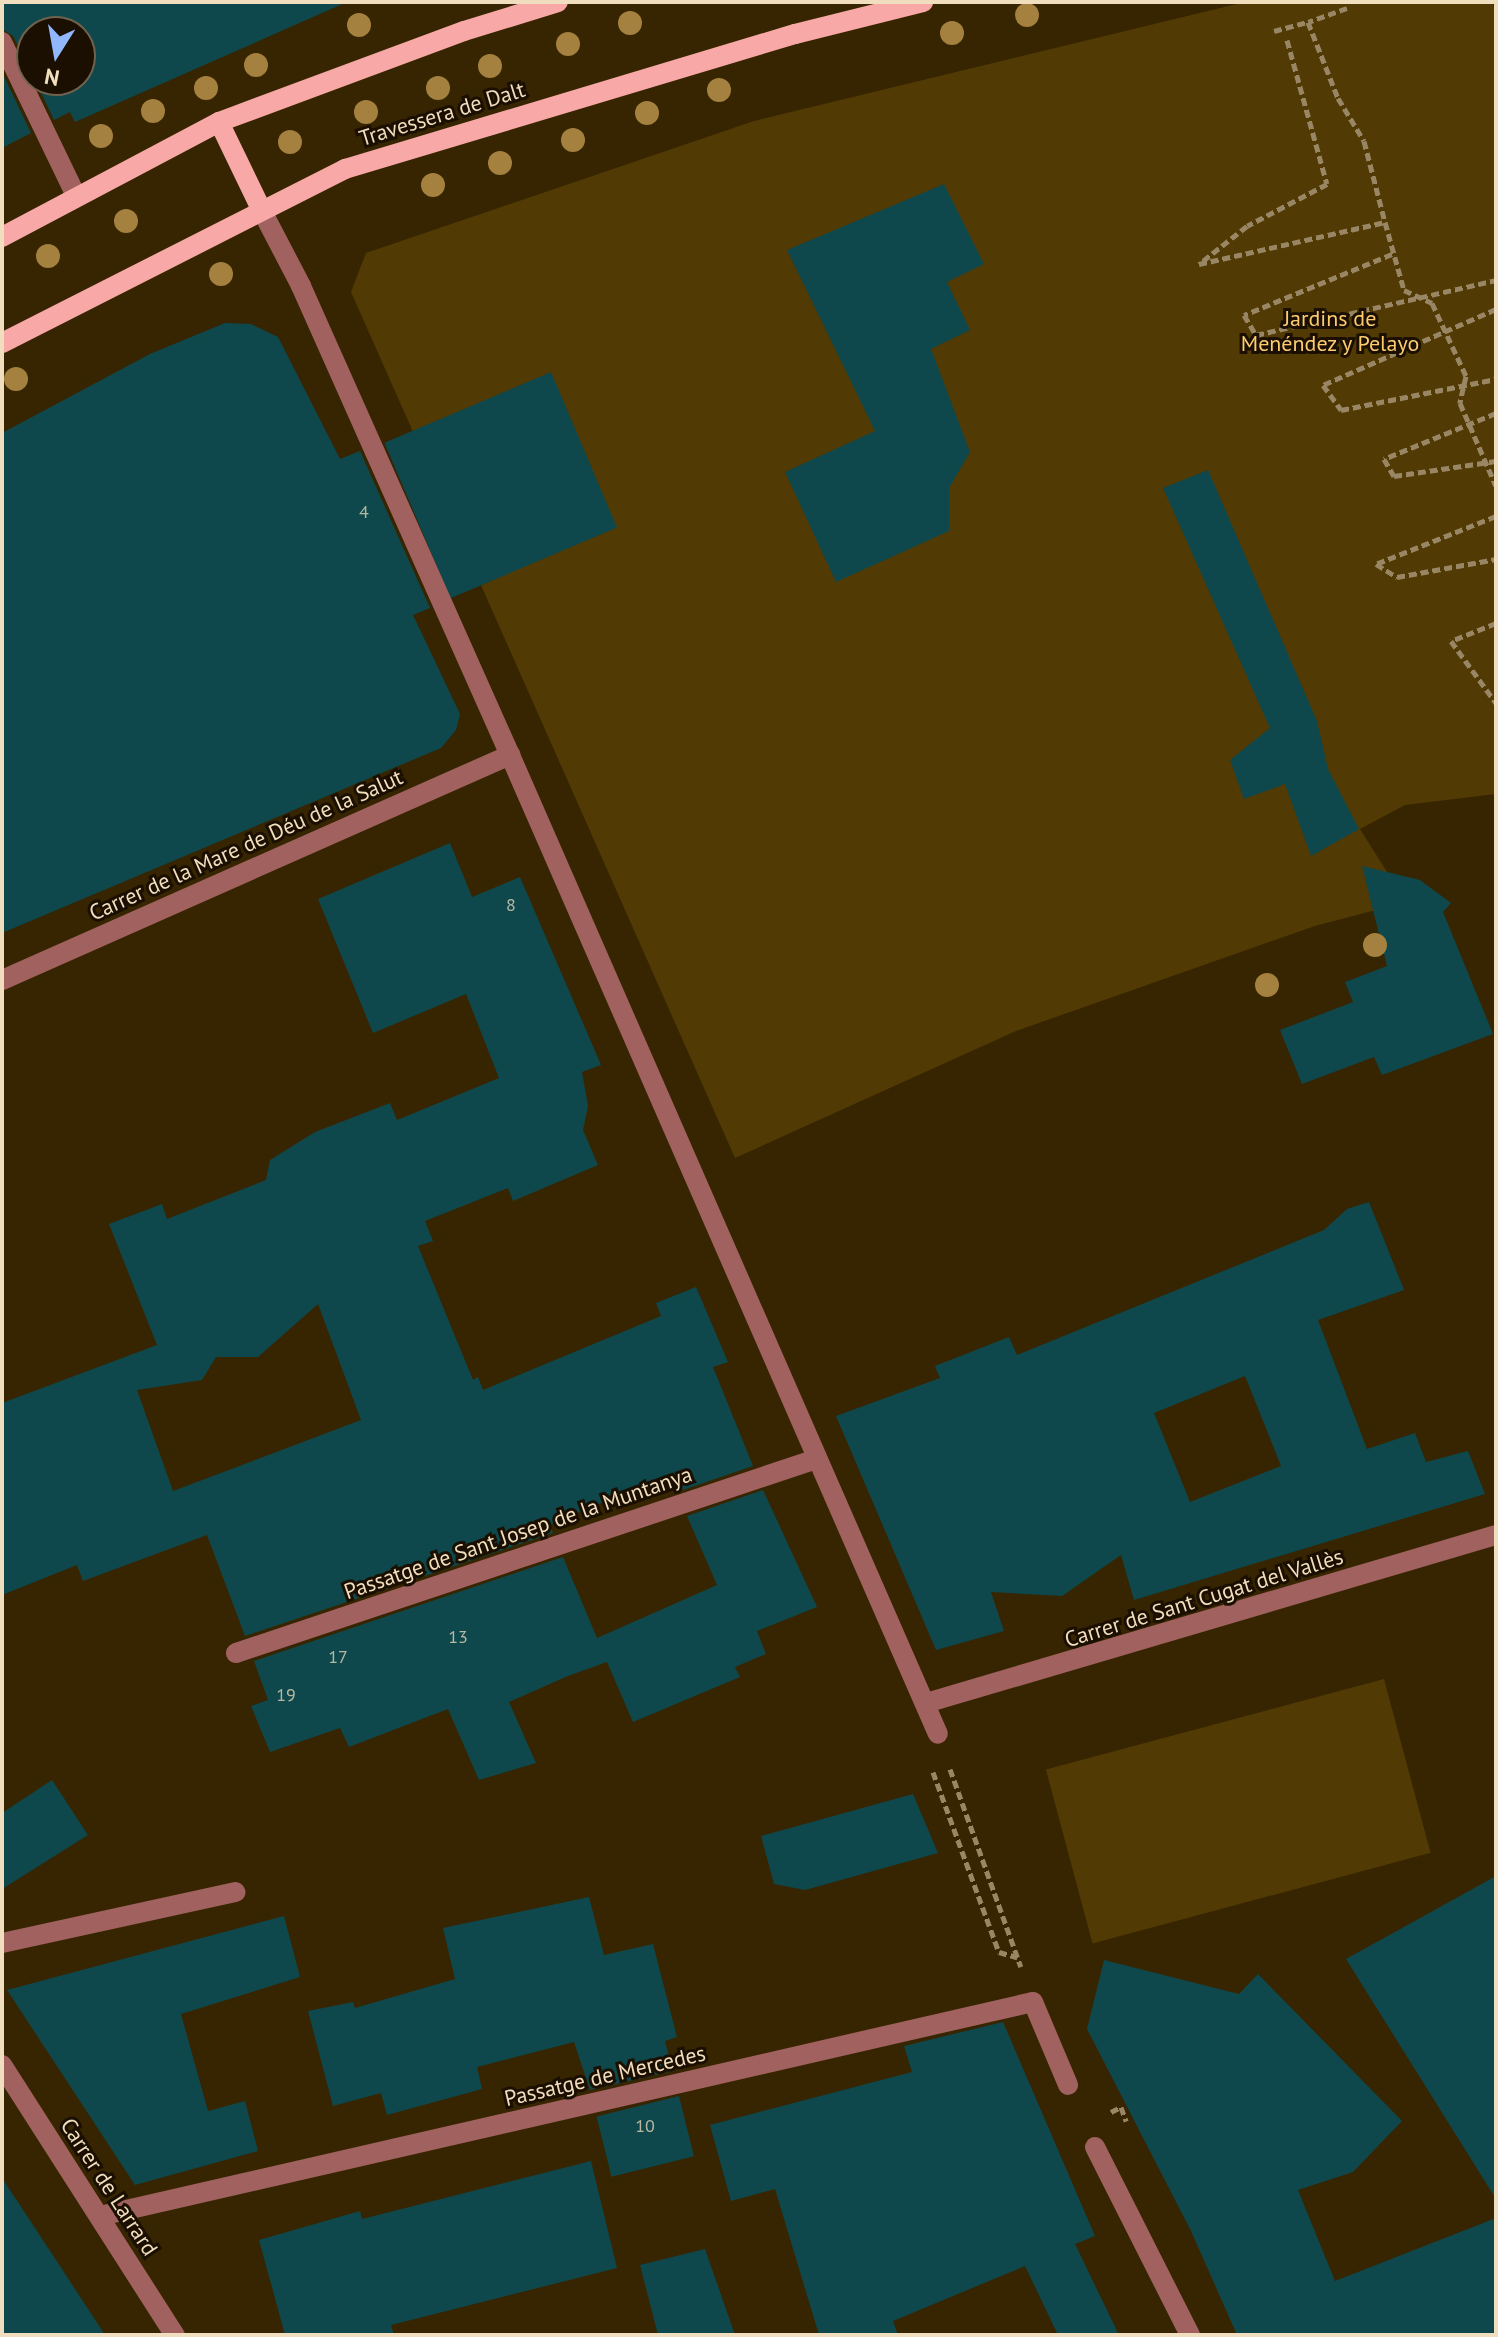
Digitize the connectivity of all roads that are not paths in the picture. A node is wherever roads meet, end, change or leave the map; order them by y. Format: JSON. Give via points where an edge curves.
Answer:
{"nodes":[{"id":1,"x":558,"y":2,"type":"edge"},
{"id":2,"x":923,"y":2,"type":"edge"},
{"id":3,"x":2,"y":42,"type":"edge"},
{"id":4,"x":219,"y":122,"type":"junction"},
{"id":5,"x":75,"y":194,"type":"junction"},
{"id":6,"x":261,"y":209,"type":"junction"},
{"id":7,"x":2,"y":237,"type":"edge"},
{"id":8,"x":2,"y":343,"type":"edge"},
{"id":9,"x":510,"y":755,"type":"junction"},
{"id":10,"x":2,"y":980,"type":"edge"},
{"id":11,"x":816,"y":1459,"type":"junction"},
{"id":12,"x":1496,"y":1535,"type":"edge"},
{"id":13,"x":236,"y":1653,"type":"dead end"},
{"id":14,"x":926,"y":1703,"type":"junction"},
{"id":15,"x":938,"y":1734,"type":"road end"},
{"id":16,"x":235,"y":1892,"type":"dead end"},
{"id":17,"x":2,"y":1943,"type":"edge"},
{"id":18,"x":2,"y":2065,"type":"edge"},
{"id":19,"x":1068,"y":2085,"type":"dead end"},
{"id":20,"x":1095,"y":2147,"type":"dead end"},
{"id":21,"x":100,"y":2216,"type":"junction"},
{"id":22,"x":175,"y":2335,"type":"edge"},
{"id":23,"x":1190,"y":2335,"type":"edge"}],
"edges":[{"from":1,"to":4,"type":"main road","via":[[464,31]]},
{"from":2,"to":6,"type":"main road","name":"Travessera de Dalt","via":[[462,132],[345,169]]},
{"from":3,"to":5,"type":"street"},
{"from":4,"to":5,"type":"main road"},
{"from":4,"to":6,"type":"main road"},
{"from":5,"to":7,"type":"main road"},
{"from":6,"to":8,"type":"main road","name":"Travessera de Dalt"},
{"from":6,"to":9,"type":"street","via":[[301,286]]},
{"from":9,"to":10,"type":"street","name":"Carrer de la Mare de Déu de la Salut"},
{"from":9,"to":11,"type":"street"},
{"from":11,"to":13,"type":"street","name":"Passatge de Sant Josep de la Muntanya"},
{"from":11,"to":14,"type":"street"},
{"from":12,"to":14,"type":"street","name":"Carrer de Sant Cugat del Vallès"},
{"from":14,"to":15,"type":"street"},
{"from":16,"to":17,"type":"street"},
{"from":18,"to":21,"type":"street","name":"Carrer de Larrard"},
{"from":19,"to":21,"type":"street","name":"Passatge de Mercedes","via":[[1033,2002]]},
{"from":20,"to":23,"type":"street"},
{"from":21,"to":22,"type":"street","name":"Carrer de Larrard"}]}
